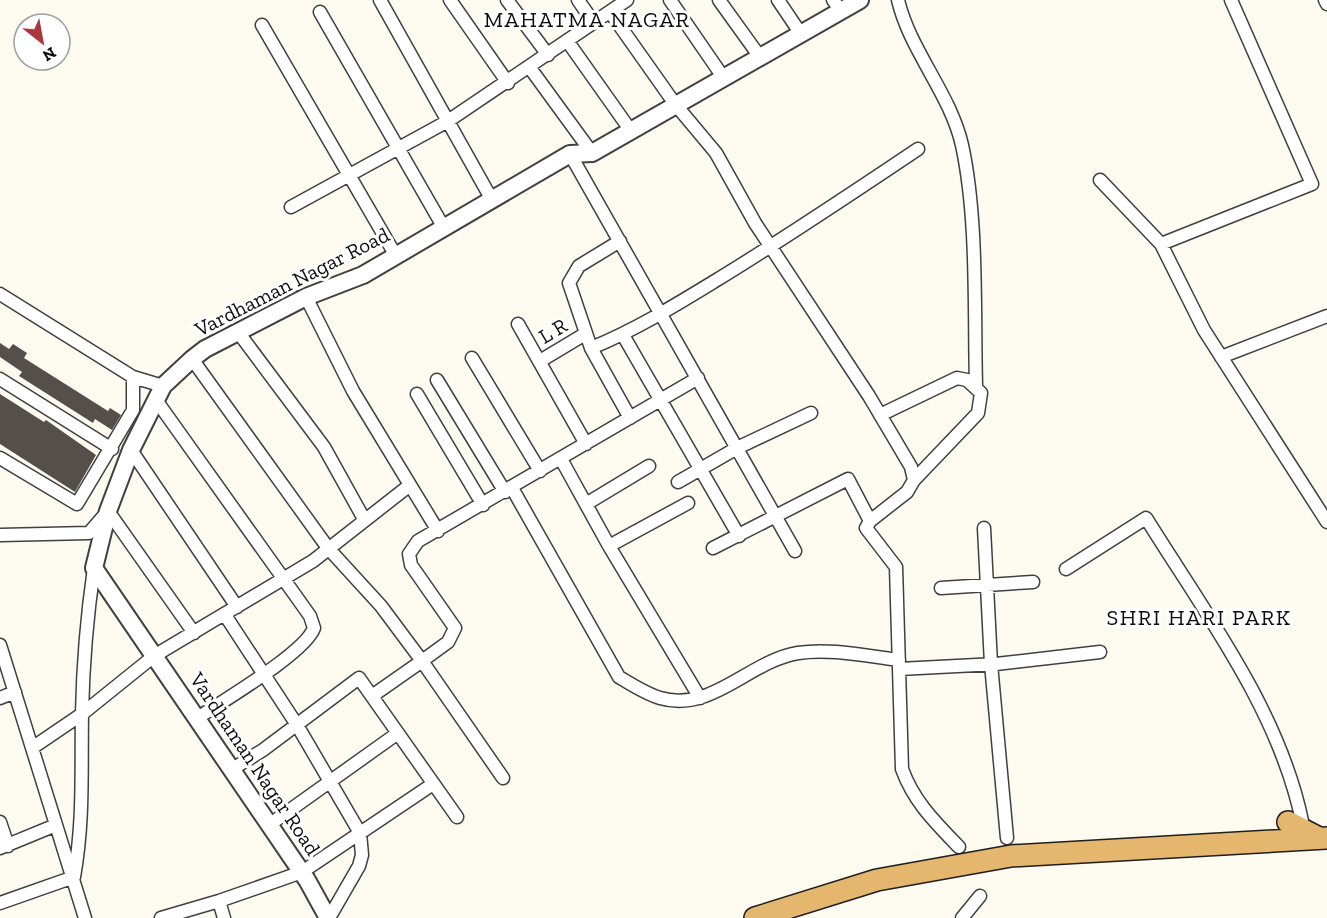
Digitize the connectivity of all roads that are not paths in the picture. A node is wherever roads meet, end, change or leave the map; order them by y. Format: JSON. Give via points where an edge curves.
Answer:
{"nodes":[{"id":1,"x":380,"y":0,"type":"edge"},
{"id":2,"x":450,"y":0,"type":"edge"},
{"id":3,"x":507,"y":0,"type":"edge"},
{"id":4,"x":578,"y":0,"type":"edge"},
{"id":5,"x":627,"y":0,"type":"edge"},
{"id":6,"x":670,"y":0,"type":"edge"},
{"id":7,"x":719,"y":0,"type":"edge"},
{"id":8,"x":778,"y":0,"type":"edge"},
{"id":9,"x":860,"y":0,"type":"edge"},
{"id":10,"x":898,"y":0,"type":"edge"},
{"id":11,"x":1231,"y":0,"type":"edge"},
{"id":12,"x":837,"y":6,"type":"edge"},
{"id":13,"x":320,"y":12,"type":"dead end"},
{"id":14,"x":610,"y":12,"type":"junction"},
{"id":15,"x":594,"y":23,"type":"junction"},
{"id":16,"x":262,"y":25,"type":"dead end"},
{"id":17,"x":801,"y":34,"type":"junction"},
{"id":18,"x":568,"y":42,"type":"junction"},
{"id":19,"x":548,"y":55,"type":"junction"},
{"id":20,"x":759,"y":57,"type":"junction"},
{"id":21,"x":530,"y":68,"type":"junction"},
{"id":22,"x":723,"y":77,"type":"junction"},
{"id":23,"x":508,"y":83,"type":"junction"},
{"id":24,"x":675,"y":104,"type":"junction"},
{"id":25,"x":448,"y":122,"type":"junction"},
{"id":26,"x":631,"y":131,"type":"junction"},
{"id":27,"x":918,"y":149,"type":"dead end"},
{"id":28,"x":398,"y":150,"type":"junction"},
{"id":29,"x":592,"y":153,"type":"junction"},
{"id":30,"x":570,"y":154,"type":"junction"},
{"id":31,"x":348,"y":176,"type":"junction"},
{"id":32,"x":1100,"y":180,"type":"dead end"},
{"id":33,"x":492,"y":200,"type":"junction"},
{"id":34,"x":291,"y":207,"type":"dead end"},
{"id":35,"x":444,"y":228,"type":"junction"},
{"id":36,"x":620,"y":242,"type":"junction"},
{"id":37,"x":1161,"y":244,"type":"junction"},
{"id":38,"x":771,"y":247,"type":"junction"},
{"id":39,"x":396,"y":256,"type":"junction"},
{"id":40,"x":0,"y":294,"type":"edge"},
{"id":41,"x":306,"y":297,"type":"junction"},
{"id":42,"x":662,"y":314,"type":"junction"},
{"id":43,"x":1327,"y":316,"type":"edge"},
{"id":44,"x":518,"y":324,"type":"dead end"},
{"id":45,"x":238,"y":332,"type":"junction"},
{"id":46,"x":585,"y":334,"type":"junction"},
{"id":47,"x":623,"y":335,"type":"junction"},
{"id":48,"x":591,"y":348,"type":"junction"},
{"id":49,"x":1221,"y":357,"type":"junction"},
{"id":50,"x":472,"y":358,"type":"dead end"},
{"id":51,"x":192,"y":359,"type":"junction"},
{"id":52,"x":540,"y":361,"type":"junction"},
{"id":53,"x":133,"y":377,"type":"junction"},
{"id":54,"x":698,"y":378,"type":"junction"},
{"id":55,"x":0,"y":379,"type":"edge"},
{"id":56,"x":437,"y":380,"type":"dead end"},
{"id":57,"x":976,"y":386,"type":"junction"},
{"id":58,"x":160,"y":393,"type":"junction"},
{"id":59,"x":417,"y":394,"type":"dead end"},
{"id":60,"x":661,"y":400,"type":"junction"},
{"id":61,"x":811,"y":413,"type":"dead end"},
{"id":62,"x":880,"y":415,"type":"junction"},
{"id":63,"x":630,"y":418,"type":"junction"},
{"id":64,"x":586,"y":444,"type":"junction"},
{"id":65,"x":737,"y":448,"type":"junction"},
{"id":66,"x":112,"y":449,"type":"junction"},
{"id":67,"x":130,"y":450,"type":"junction"},
{"id":68,"x":0,"y":458,"type":"edge"},
{"id":69,"x":561,"y":459,"type":"junction"},
{"id":70,"x":649,"y":466,"type":"dead end"},
{"id":71,"x":701,"y":470,"type":"junction"},
{"id":72,"x":540,"y":471,"type":"junction"},
{"id":73,"x":914,"y":480,"type":"junction"},
{"id":74,"x":678,"y":482,"type":"dead end"},
{"id":75,"x":410,"y":485,"type":"junction"},
{"id":76,"x":508,"y":490,"type":"junction"},
{"id":77,"x":687,"y":503,"type":"dead end"},
{"id":78,"x":586,"y":504,"type":"junction"},
{"id":79,"x":483,"y":505,"type":"junction"},
{"id":80,"x":108,"y":511,"type":"junction"},
{"id":81,"x":775,"y":515,"type":"junction"},
{"id":82,"x":364,"y":519,"type":"junction"},
{"id":83,"x":870,"y":521,"type":"junction"},
{"id":84,"x":1327,"y":522,"type":"edge"},
{"id":85,"x":984,"y":528,"type":"dead end"},
{"id":86,"x":438,"y":531,"type":"junction"},
{"id":87,"x":0,"y":535,"type":"edge"},
{"id":88,"x":739,"y":536,"type":"junction"},
{"id":89,"x":609,"y":546,"type":"junction"},
{"id":90,"x":328,"y":548,"type":"junction"},
{"id":91,"x":713,"y":548,"type":"dead end"},
{"id":92,"x":795,"y":551,"type":"dead end"},
{"id":93,"x":94,"y":567,"type":"junction"},
{"id":94,"x":1066,"y":569,"type":"dead end"},
{"id":95,"x":283,"y":579,"type":"junction"},
{"id":96,"x":1033,"y":582,"type":"dead end"},
{"id":97,"x":987,"y":587,"type":"junction"},
{"id":98,"x":940,"y":588,"type":"dead end"},
{"id":99,"x":237,"y":608,"type":"junction"},
{"id":100,"x":225,"y":615,"type":"junction"},
{"id":101,"x":194,"y":633,"type":"junction"},
{"id":102,"x":0,"y":645,"type":"edge"},
{"id":103,"x":1100,"y":651,"type":"dead end"},
{"id":104,"x":154,"y":656,"type":"junction"},
{"id":105,"x":422,"y":661,"type":"junction"},
{"id":106,"x":991,"y":664,"type":"junction"},
{"id":107,"x":899,"y":665,"type":"junction"},
{"id":108,"x":263,"y":674,"type":"junction"},
{"id":109,"x":15,"y":692,"type":"junction"},
{"id":110,"x":372,"y":696,"type":"junction"},
{"id":111,"x":0,"y":698,"type":"edge"},
{"id":112,"x":700,"y":698,"type":"junction"},
{"id":113,"x":82,"y":714,"type":"junction"},
{"id":114,"x":196,"y":719,"type":"junction"},
{"id":115,"x":297,"y":725,"type":"junction"},
{"id":116,"x":398,"y":733,"type":"junction"},
{"id":117,"x":32,"y":748,"type":"junction"},
{"id":118,"x":231,"y":770,"type":"junction"},
{"id":119,"x":503,"y":778,"type":"dead end"},
{"id":120,"x":328,"y":783,"type":"junction"},
{"id":121,"x":433,"y":784,"type":"junction"},
{"id":122,"x":457,"y":817,"type":"dead end"},
{"id":123,"x":0,"y":822,"type":"edge"},
{"id":124,"x":1295,"y":822,"type":"joint"},
{"id":125,"x":56,"y":825,"type":"junction"},
{"id":126,"x":269,"y":825,"type":"junction"},
{"id":127,"x":360,"y":833,"type":"junction"},
{"id":128,"x":1323,"y":838,"type":"edge"},
{"id":129,"x":986,"y":842,"type":"dead end"},
{"id":130,"x":4,"y":847,"type":"edge"},
{"id":131,"x":959,"y":847,"type":"dead end"},
{"id":132,"x":1009,"y":847,"type":"junction"},
{"id":133,"x":302,"y":872,"type":"junction"},
{"id":134,"x":74,"y":878,"type":"junction"},
{"id":135,"x":980,"y":896,"type":"dead end"},
{"id":136,"x":219,"y":902,"type":"junction"},
{"id":137,"x":0,"y":903,"type":"edge"},
{"id":138,"x":85,"y":918,"type":"edge"},
{"id":139,"x":161,"y":918,"type":"edge"},
{"id":140,"x":224,"y":918,"type":"edge"},
{"id":141,"x":329,"y":918,"type":"edge"},
{"id":142,"x":755,"y":918,"type":"edge"},
{"id":143,"x":962,"y":918,"type":"edge"}],
"edges":[{"from":1,"to":25,"type":"street"},
{"from":2,"to":23,"type":"street"},
{"from":3,"to":19,"type":"street"},
{"from":4,"to":15,"type":"street"},
{"from":5,"to":14,"type":"street"},
{"from":6,"to":22,"type":"street"},
{"from":7,"to":20,"type":"street"},
{"from":8,"to":17,"type":"street"},
{"from":9,"to":12,"type":"street","name":"Vardhaman Nagar Road"},
{"from":10,"to":57,"type":"street","via":[[902,19],[935,77],[962,144],[972,233]]},
{"from":11,"to":37,"type":"street","via":[[1312,184]]},
{"from":12,"to":17,"type":"street","name":"Vardhaman Nagar Road"},
{"from":13,"to":28,"type":"street"},
{"from":14,"to":15,"type":"street"},
{"from":14,"to":24,"type":"street"},
{"from":15,"to":18,"type":"street"},
{"from":16,"to":31,"type":"street"},
{"from":17,"to":20,"type":"street","name":"Vardhaman Nagar Road"},
{"from":18,"to":19,"type":"street"},
{"from":18,"to":26,"type":"street"},
{"from":19,"to":21,"type":"street"},
{"from":20,"to":22,"type":"street","name":"Vardhaman Nagar Road"},
{"from":21,"to":23,"type":"street"},
{"from":21,"to":29,"type":"street"},
{"from":22,"to":24,"type":"street","name":"Vardhaman Nagar Road"},
{"from":23,"to":25,"type":"street"},
{"from":24,"to":26,"type":"street","name":"Vardhaman Nagar Road"},
{"from":24,"to":38,"type":"street","via":[[716,153]]},
{"from":25,"to":28,"type":"street"},
{"from":25,"to":33,"type":"street"},
{"from":26,"to":29,"type":"street","name":"Vardhaman Nagar Road"},
{"from":27,"to":38,"type":"street"},
{"from":28,"to":31,"type":"street"},
{"from":28,"to":35,"type":"street"},
{"from":29,"to":30,"type":"street","name":"Vardhaman Nagar Road"},
{"from":30,"to":33,"type":"street","name":"Vardhaman Nagar Road"},
{"from":30,"to":36,"type":"street"},
{"from":31,"to":34,"type":"street"},
{"from":31,"to":39,"type":"street"},
{"from":32,"to":37,"type":"street"},
{"from":33,"to":35,"type":"street","name":"Vardhaman Nagar Road"},
{"from":35,"to":39,"type":"street","name":"Vardhaman Nagar Road"},
{"from":36,"to":42,"type":"street"},
{"from":36,"to":46,"type":"street","via":[[579,266],[570,277],[570,289]]},
{"from":37,"to":49,"type":"street"},
{"from":38,"to":42,"type":"street"},
{"from":38,"to":62,"type":"street"},
{"from":39,"to":41,"type":"street","name":"Vardhaman Nagar Road","via":[[363,275]]},
{"from":40,"to":53,"type":"street"},
{"from":41,"to":45,"type":"street","name":"Vardhaman Nagar Road"},
{"from":41,"to":75,"type":"street","via":[[353,391]]},
{"from":42,"to":47,"type":"street"},
{"from":42,"to":54,"type":"street"},
{"from":43,"to":49,"type":"street"},
{"from":44,"to":52,"type":"street"},
{"from":45,"to":51,"type":"street","name":"Vardhaman Nagar Road"},
{"from":45,"to":82,"type":"street","via":[[324,447]]},
{"from":46,"to":48,"type":"street"},
{"from":46,"to":52,"type":"street","name":"L R"},
{"from":47,"to":48,"type":"street"},
{"from":47,"to":60,"type":"street"},
{"from":48,"to":63,"type":"street"},
{"from":49,"to":84,"type":"street"},
{"from":50,"to":72,"type":"street"},
{"from":51,"to":58,"type":"street","name":"Vardhaman Nagar Road"},
{"from":51,"to":90,"type":"street"},
{"from":52,"to":64,"type":"street"},
{"from":53,"to":58,"type":"street"},
{"from":53,"to":66,"type":"street","via":[[133,410]]},
{"from":54,"to":60,"type":"street"},
{"from":54,"to":65,"type":"street"},
{"from":55,"to":66,"type":"street"},
{"from":56,"to":76,"type":"street"},
{"from":57,"to":62,"type":"street","via":[[957,378]]},
{"from":57,"to":73,"type":"street","via":[[982,402],[978,413]]},
{"from":58,"to":67,"type":"street","name":"Vardhaman Nagar Road"},
{"from":58,"to":95,"type":"street"},
{"from":59,"to":79,"type":"street"},
{"from":60,"to":63,"type":"street"},
{"from":60,"to":71,"type":"street"},
{"from":61,"to":65,"type":"street"},
{"from":62,"to":73,"type":"street"},
{"from":63,"to":64,"type":"street"},
{"from":64,"to":69,"type":"street"},
{"from":65,"to":71,"type":"street"},
{"from":65,"to":81,"type":"street"},
{"from":66,"to":68,"type":"street","via":[[77,504]]},
{"from":67,"to":80,"type":"street","name":"Vardhaman Nagar Road"},
{"from":67,"to":99,"type":"street"},
{"from":69,"to":72,"type":"street"},
{"from":69,"to":78,"type":"street"},
{"from":70,"to":78,"type":"street"},
{"from":71,"to":74,"type":"street"},
{"from":71,"to":88,"type":"street"},
{"from":72,"to":76,"type":"street"},
{"from":73,"to":83,"type":"street","via":[[907,492]]},
{"from":75,"to":82,"type":"street"},
{"from":75,"to":86,"type":"street"},
{"from":76,"to":79,"type":"street"},
{"from":76,"to":112,"type":"street","via":[[619,677],[660,698]]},
{"from":77,"to":89,"type":"street"},
{"from":78,"to":89,"type":"street"},
{"from":79,"to":86,"type":"street"},
{"from":80,"to":87,"type":"street","via":[[89,533]]},
{"from":80,"to":93,"type":"street","name":"Vardhaman Nagar Road"},
{"from":80,"to":101,"type":"street"},
{"from":81,"to":83,"type":"street","via":[[848,479]]},
{"from":81,"to":88,"type":"street"},
{"from":81,"to":92,"type":"street"},
{"from":82,"to":90,"type":"street"},
{"from":83,"to":107,"type":"street","via":[[866,528],[896,567]]},
{"from":85,"to":97,"type":"street"},
{"from":86,"to":105,"type":"street","via":[[418,542],[409,559],[455,628],[448,642]]},
{"from":88,"to":91,"type":"street"},
{"from":89,"to":112,"type":"street"},
{"from":90,"to":95,"type":"street"},
{"from":90,"to":105,"type":"street","via":[[381,606]]},
{"from":93,"to":104,"type":"street","name":"Vardhaman Nagar Road"},
{"from":93,"to":113,"type":"street","via":[[86,626]]},
{"from":94,"to":124,"type":"street","via":[[1146,518],[1253,690],[1296,792]]},
{"from":95,"to":99,"type":"street"},
{"from":95,"to":108,"type":"street","via":[[310,616],[314,628],[309,639]]},
{"from":96,"to":97,"type":"street"},
{"from":97,"to":98,"type":"street"},
{"from":97,"to":106,"type":"street"},
{"from":99,"to":100,"type":"street"},
{"from":100,"to":101,"type":"street"},
{"from":100,"to":108,"type":"street"},
{"from":101,"to":104,"type":"street"},
{"from":102,"to":109,"type":"street"},
{"from":103,"to":106,"type":"street"},
{"from":104,"to":113,"type":"street"},
{"from":104,"to":114,"type":"street","name":"Vardhaman Nagar Road"},
{"from":105,"to":110,"type":"street"},
{"from":105,"to":119,"type":"street"},
{"from":106,"to":107,"type":"street"},
{"from":106,"to":132,"type":"street"},
{"from":107,"to":112,"type":"street","via":[[827,652],[797,653],[774,660]]},
{"from":107,"to":131,"type":"street","via":[[902,769],[924,812]]},
{"from":108,"to":114,"type":"street"},
{"from":108,"to":115,"type":"street"},
{"from":109,"to":111,"type":"street"},
{"from":109,"to":117,"type":"street"},
{"from":110,"to":115,"type":"street","via":[[359,678]]},
{"from":110,"to":116,"type":"street"},
{"from":113,"to":117,"type":"street"},
{"from":113,"to":134,"type":"street","via":[[82,819]]},
{"from":114,"to":118,"type":"street","name":"Vardhaman Nagar Road"},
{"from":115,"to":118,"type":"street"},
{"from":115,"to":120,"type":"street"},
{"from":116,"to":120,"type":"street"},
{"from":116,"to":121,"type":"street"},
{"from":117,"to":125,"type":"street"},
{"from":118,"to":126,"type":"street","name":"Vardhaman Nagar Road"},
{"from":120,"to":126,"type":"street"},
{"from":120,"to":127,"type":"street"},
{"from":121,"to":122,"type":"street"},
{"from":121,"to":127,"type":"street"},
{"from":123,"to":130,"type":"street"},
{"from":124,"to":128,"type":"highway"},
{"from":125,"to":130,"type":"street"},
{"from":125,"to":134,"type":"street"},
{"from":126,"to":133,"type":"street","name":"Vardhaman Nagar Road"},
{"from":127,"to":133,"type":"street"},
{"from":127,"to":141,"type":"street","via":[[359,866]]},
{"from":128,"to":132,"type":"highway"},
{"from":129,"to":132,"type":"highway"},
{"from":132,"to":142,"type":"highway","via":[[877,880]]},
{"from":133,"to":136,"type":"street"},
{"from":133,"to":141,"type":"street","name":"Vardhaman Nagar Road"},
{"from":134,"to":137,"type":"street"},
{"from":134,"to":138,"type":"street"},
{"from":135,"to":143,"type":"street"},
{"from":136,"to":139,"type":"street"},
{"from":136,"to":140,"type":"street"}]}
